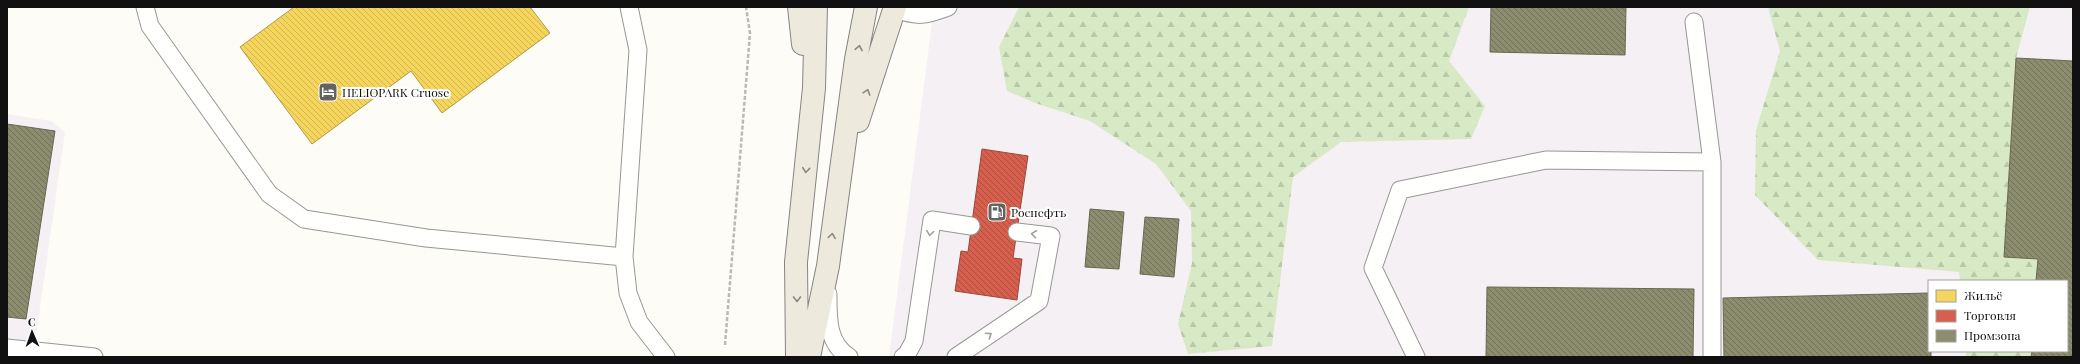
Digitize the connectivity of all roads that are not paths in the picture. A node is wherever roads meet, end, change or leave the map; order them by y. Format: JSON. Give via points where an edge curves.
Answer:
{"nodes":[{"id":1,"x":145,"y":7,"type":"edge"},
{"id":2,"x":629,"y":7,"type":"edge"},
{"id":3,"x":799,"y":7,"type":"edge"},
{"id":4,"x":816,"y":7,"type":"edge"},
{"id":5,"x":866,"y":7,"type":"edge"},
{"id":6,"x":948,"y":7,"type":"edge"},
{"id":7,"x":894,"y":8,"type":"edge"},
{"id":8,"x":1694,"y":22,"type":"dead end"},
{"id":9,"x":811,"y":131,"type":"junction"},
{"id":10,"x":1712,"y":162,"type":"junction"},
{"id":11,"x":839,"y":183,"type":"junction"},
{"id":12,"x":972,"y":226,"type":"dead end"},
{"id":13,"x":1017,"y":232,"type":"dead end"},
{"id":14,"x":624,"y":257,"type":"junction"},
{"id":15,"x":828,"y":266,"type":"junction"},
{"id":16,"x":7,"y":348,"type":"edge"},
{"id":17,"x":94,"y":357,"type":"edge"},
{"id":18,"x":666,"y":357,"type":"edge"},
{"id":19,"x":797,"y":357,"type":"edge"},
{"id":20,"x":809,"y":357,"type":"edge"},
{"id":21,"x":849,"y":357,"type":"edge"},
{"id":22,"x":903,"y":357,"type":"edge"},
{"id":23,"x":956,"y":357,"type":"edge"},
{"id":24,"x":1416,"y":357,"type":"edge"},
{"id":25,"x":1712,"y":357,"type":"edge"}],
"edges":[{"from":1,"to":14,"type":"lane","via":[[150,26],[269,194],[304,219],[426,238]]},
{"from":2,"to":14,"type":"lane","via":[[638,50]]},
{"from":3,"to":9,"type":"main road"},
{"from":4,"to":9,"type":"main road"},
{"from":11,"to":5,"type":"main road","one_way":true},
{"from":6,"to":7,"type":"lane","via":[[924,16]]},
{"from":11,"to":7,"type":"main road","one_way":true},
{"from":8,"to":10,"type":"lane"},
{"from":9,"to":19,"type":"main road","one_way":true,"via":[[796,262]]},
{"from":10,"to":24,"type":"lane","via":[[1546,160],[1400,190],[1373,268]]},
{"from":10,"to":25,"type":"lane"},
{"from":15,"to":11,"type":"main road","one_way":true},
{"from":12,"to":22,"type":"lane","one_way":true,"via":[[932,220],[914,341]]},
{"from":23,"to":13,"type":"lane","one_way":true,"via":[[1039,301],[1051,236]]},
{"from":14,"to":18,"type":"lane","via":[[628,293],[639,322]]},
{"from":15,"to":20,"type":"main road"},
{"from":15,"to":21,"type":"lane","via":[[828,317],[831,336],[838,349]]},
{"from":16,"to":17,"type":"lane"}]}
